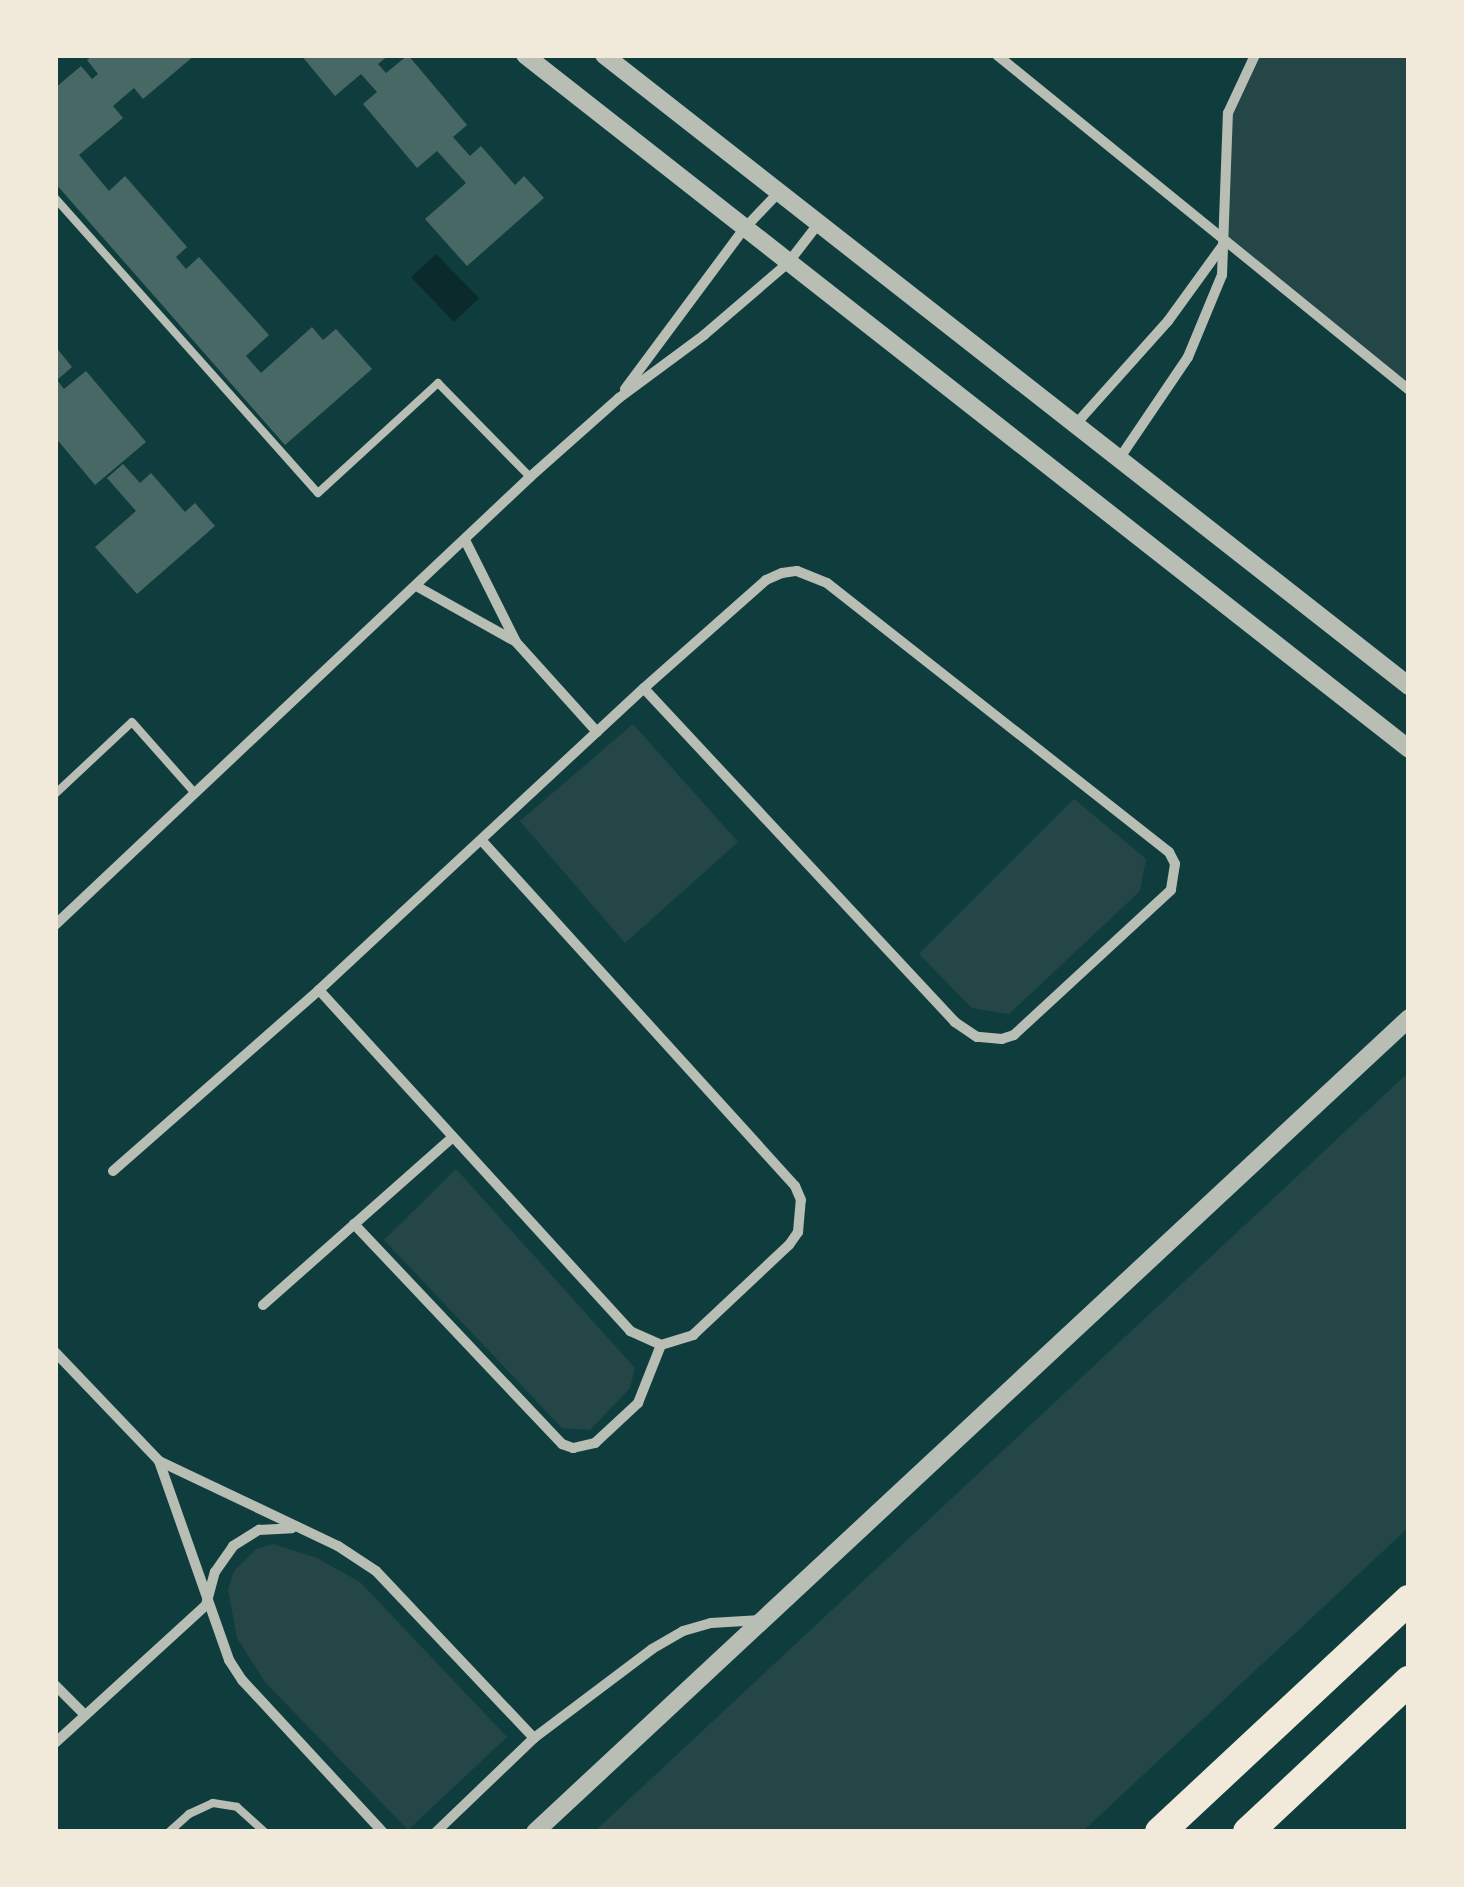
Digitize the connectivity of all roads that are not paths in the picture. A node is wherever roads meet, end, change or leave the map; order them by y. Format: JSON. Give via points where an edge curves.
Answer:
{"nodes":[{"id":1,"x":526,"y":55,"type":"edge"},
{"id":2,"x":604,"y":55,"type":"edge"},
{"id":3,"x":996,"y":55,"type":"edge"},
{"id":4,"x":1256,"y":55,"type":"edge"},
{"id":5,"x":778,"y":193,"type":"junction"},
{"id":6,"x":55,"y":198,"type":"edge"},
{"id":7,"x":818,"y":224,"type":"junction"},
{"id":8,"x":744,"y":230,"type":"junction"},
{"id":9,"x":1225,"y":242,"type":"junction"},
{"id":10,"x":788,"y":262,"type":"junction"},
{"id":11,"x":1408,"y":388,"type":"edge"},
{"id":12,"x":619,"y":398,"type":"junction"},
{"id":13,"x":1075,"y":426,"type":"junction"},
{"id":14,"x":1118,"y":461,"type":"junction"},
{"id":15,"x":530,"y":476,"type":"junction"},
{"id":16,"x":466,"y":540,"type":"junction"},
{"id":17,"x":418,"y":586,"type":"junction"},
{"id":18,"x":516,"y":642,"type":"junction"},
{"id":19,"x":1409,"y":686,"type":"edge"},
{"id":20,"x":644,"y":688,"type":"junction"},
{"id":21,"x":597,"y":732,"type":"junction"},
{"id":22,"x":1409,"y":749,"type":"edge"},
{"id":23,"x":194,"y":792,"type":"junction"},
{"id":24,"x":55,"y":794,"type":"edge"},
{"id":25,"x":482,"y":841,"type":"junction"},
{"id":26,"x":55,"y":924,"type":"edge"},
{"id":27,"x":319,"y":990,"type":"junction"},
{"id":28,"x":1409,"y":1018,"type":"edge"},
{"id":29,"x":452,"y":1138,"type":"junction"},
{"id":30,"x":113,"y":1171,"type":"dead end"},
{"id":31,"x":354,"y":1224,"type":"junction"},
{"id":32,"x":264,"y":1305,"type":"dead end"},
{"id":33,"x":660,"y":1345,"type":"junction"},
{"id":34,"x":55,"y":1352,"type":"edge"},
{"id":35,"x":159,"y":1460,"type":"junction"},
{"id":36,"x":296,"y":1528,"type":"junction"},
{"id":37,"x":1409,"y":1600,"type":"edge"},
{"id":38,"x":206,"y":1605,"type":"junction"},
{"id":39,"x":762,"y":1620,"type":"junction"},
{"id":40,"x":1409,"y":1681,"type":"edge"},
{"id":41,"x":55,"y":1684,"type":"edge"},
{"id":42,"x":85,"y":1715,"type":"junction"},
{"id":43,"x":534,"y":1738,"type":"junction"},
{"id":44,"x":55,"y":1743,"type":"edge"},
{"id":45,"x":169,"y":1832,"type":"edge"},
{"id":46,"x":265,"y":1832,"type":"edge"},
{"id":47,"x":383,"y":1832,"type":"edge"},
{"id":48,"x":436,"y":1832,"type":"edge"},
{"id":49,"x":535,"y":1832,"type":"edge"},
{"id":50,"x":1160,"y":1832,"type":"edge"},
{"id":51,"x":1248,"y":1832,"type":"edge"}],
"edges":[{"from":1,"to":8,"type":"street"},
{"from":2,"to":5,"type":"street"},
{"from":3,"to":9,"type":"street"},
{"from":4,"to":9,"type":"street","via":[[1228,113]]},
{"from":5,"to":7,"type":"street"},
{"from":5,"to":8,"type":"street"},
{"from":6,"to":15,"type":"lane","via":[[318,494],[438,383]]},
{"from":7,"to":10,"type":"street"},
{"from":7,"to":13,"type":"street"},
{"from":8,"to":10,"type":"street"},
{"from":8,"to":12,"type":"street"},
{"from":9,"to":11,"type":"street"},
{"from":9,"to":13,"type":"street","via":[[1156,336]]},
{"from":9,"to":14,"type":"street","via":[[1222,274],[1188,357]]},
{"from":10,"to":12,"type":"street"},
{"from":10,"to":22,"type":"street"},
{"from":12,"to":15,"type":"street"},
{"from":13,"to":14,"type":"street"},
{"from":14,"to":19,"type":"street"},
{"from":15,"to":16,"type":"street"},
{"from":16,"to":17,"type":"street"},
{"from":16,"to":18,"type":"street"},
{"from":17,"to":18,"type":"street"},
{"from":17,"to":23,"type":"street"},
{"from":18,"to":21,"type":"street"},
{"from":20,"to":20,"type":"street","via":[[766,580],[797,572],[827,583],[1169,852],[1174,878],[1162,902],[1014,1034],[977,1037]]},
{"from":20,"to":21,"type":"street"},
{"from":21,"to":25,"type":"street"},
{"from":23,"to":24,"type":"lane","via":[[132,722]]},
{"from":23,"to":26,"type":"street"},
{"from":25,"to":27,"type":"street"},
{"from":25,"to":33,"type":"street","via":[[795,1186],[802,1216],[789,1245],[693,1335]]},
{"from":27,"to":29,"type":"street"},
{"from":27,"to":30,"type":"street"},
{"from":28,"to":39,"type":"street"},
{"from":29,"to":31,"type":"street"},
{"from":29,"to":33,"type":"street","via":[[630,1331]]},
{"from":31,"to":32,"type":"street"},
{"from":31,"to":33,"type":"street","via":[[562,1444],[595,1443],[638,1403]]},
{"from":34,"to":35,"type":"street"},
{"from":35,"to":36,"type":"street"},
{"from":35,"to":38,"type":"street"},
{"from":36,"to":38,"type":"street","via":[[260,1530],[233,1546]]},
{"from":36,"to":43,"type":"street","via":[[376,1571]]},
{"from":37,"to":50,"type":"highway"},
{"from":38,"to":42,"type":"street"},
{"from":38,"to":47,"type":"street","via":[[242,1680]]},
{"from":39,"to":43,"type":"street","via":[[683,1631]]},
{"from":39,"to":49,"type":"street"},
{"from":40,"to":51,"type":"highway"},
{"from":41,"to":42,"type":"street"},
{"from":42,"to":44,"type":"street"},
{"from":43,"to":48,"type":"street"},
{"from":45,"to":46,"type":"lane","via":[[213,1803],[246,1812]]}]}
